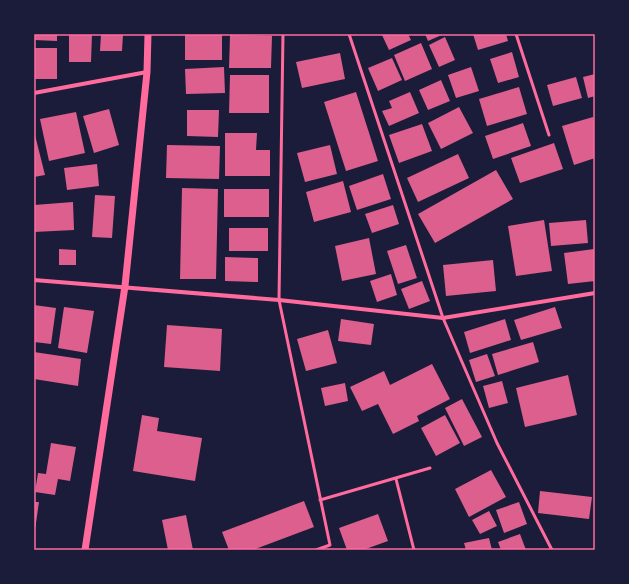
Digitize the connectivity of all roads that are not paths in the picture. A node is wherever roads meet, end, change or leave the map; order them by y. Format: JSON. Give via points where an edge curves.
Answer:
{"nodes":[{"id":1,"x":148,"y":34,"type":"edge"},
{"id":2,"x":283,"y":34,"type":"edge"},
{"id":3,"x":349,"y":34,"type":"edge"},
{"id":4,"x":516,"y":34,"type":"edge"},
{"id":5,"x":147,"y":72,"type":"junction"},
{"id":6,"x":34,"y":92,"type":"edge"},
{"id":7,"x":550,"y":135,"type":"dead end"},
{"id":8,"x":34,"y":280,"type":"edge"},
{"id":9,"x":125,"y":286,"type":"junction"},
{"id":10,"x":595,"y":293,"type":"edge"},
{"id":11,"x":279,"y":300,"type":"junction"},
{"id":12,"x":442,"y":318,"type":"junction"},
{"id":13,"x":430,"y":468,"type":"dead end"},
{"id":14,"x":396,"y":479,"type":"junction"},
{"id":15,"x":320,"y":500,"type":"junction"},
{"id":16,"x":85,"y":550,"type":"edge"},
{"id":17,"x":316,"y":550,"type":"edge"},
{"id":18,"x":414,"y":550,"type":"edge"},
{"id":19,"x":552,"y":550,"type":"edge"}],
"edges":[{"from":1,"to":5,"type":"street"},
{"from":2,"to":11,"type":"lane"},
{"from":3,"to":12,"type":"lane"},
{"from":4,"to":7,"type":"lane"},
{"from":5,"to":6,"type":"street"},
{"from":5,"to":9,"type":"street"},
{"from":8,"to":9,"type":"street"},
{"from":9,"to":11,"type":"street"},
{"from":9,"to":16,"type":"street"},
{"from":10,"to":12,"type":"street"},
{"from":11,"to":12,"type":"street"},
{"from":11,"to":15,"type":"lane"},
{"from":12,"to":19,"type":"lane","via":[[497,443]]},
{"from":13,"to":14,"type":"lane"},
{"from":14,"to":15,"type":"lane"},
{"from":14,"to":18,"type":"lane"},
{"from":15,"to":17,"type":"lane","via":[[330,545]]}]}
